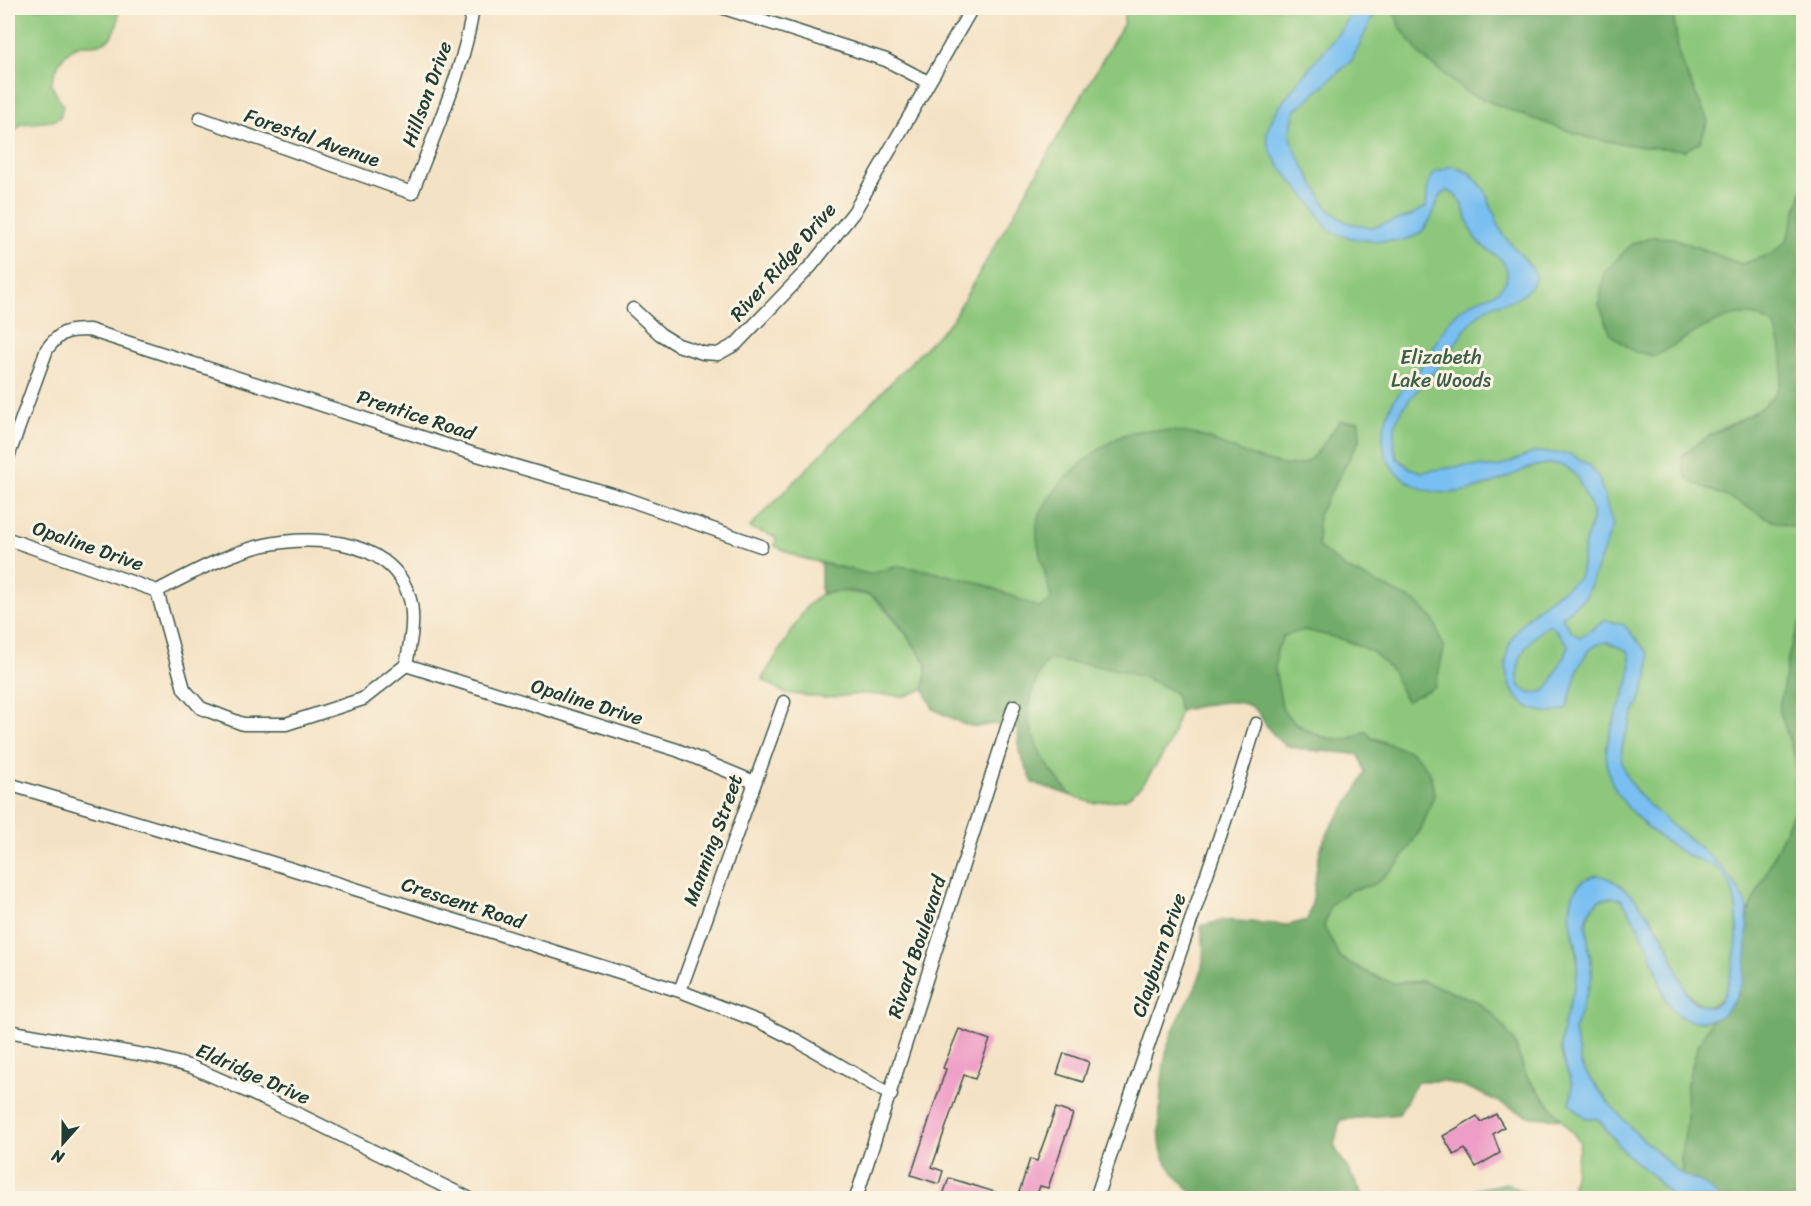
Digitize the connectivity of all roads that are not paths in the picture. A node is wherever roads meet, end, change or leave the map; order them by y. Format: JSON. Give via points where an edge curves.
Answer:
{"nodes":[{"id":1,"x":473,"y":8,"type":"edge"},
{"id":2,"x":724,"y":8,"type":"edge"},
{"id":3,"x":972,"y":8,"type":"edge"},
{"id":4,"x":928,"y":82,"type":"junction"},
{"id":5,"x":200,"y":118,"type":"dead end"},
{"id":6,"x":412,"y":193,"type":"joint"},
{"id":7,"x":633,"y":309,"type":"dead end"},
{"id":8,"x":8,"y":457,"type":"edge"},
{"id":9,"x":8,"y":539,"type":"edge"},
{"id":10,"x":761,"y":546,"type":"dead end"},
{"id":11,"x":157,"y":591,"type":"junction"},
{"id":12,"x":406,"y":665,"type":"junction"},
{"id":13,"x":784,"y":702,"type":"dead end"},
{"id":14,"x":1014,"y":706,"type":"dead end"},
{"id":15,"x":1256,"y":724,"type":"dead end"},
{"id":16,"x":754,"y":782,"type":"junction"},
{"id":17,"x":8,"y":784,"type":"edge"},
{"id":18,"x":680,"y":991,"type":"junction"},
{"id":19,"x":8,"y":1031,"type":"edge"},
{"id":20,"x":891,"y":1095,"type":"junction"},
{"id":21,"x":468,"y":1198,"type":"edge"},
{"id":22,"x":856,"y":1198,"type":"edge"},
{"id":23,"x":1096,"y":1198,"type":"edge"}],
"edges":[{"from":1,"to":6,"type":"street","name":"Hillson Drive","via":[[460,62]]},
{"from":2,"to":4,"type":"street","via":[[886,60]]},
{"from":3,"to":4,"type":"street","name":"River Ridge Drive"},
{"from":4,"to":7,"type":"street","name":"River Ridge Drive","via":[[854,212],[811,266],[736,344],[718,354],[678,345]]},
{"from":5,"to":6,"type":"street","name":"Forestal Avenue"},
{"from":8,"to":10,"type":"street","name":"Prentice Road","via":[[47,349],[59,334],[89,330],[618,496]]},
{"from":9,"to":11,"type":"street","name":"Opaline Drive"},
{"from":11,"to":12,"type":"street","name":"Opaline Drive","via":[[183,689],[201,708],[243,724],[286,724],[363,699]]},
{"from":11,"to":12,"type":"street","name":"Opaline Drive","via":[[216,561],[255,547],[300,540],[343,543],[368,550],[398,574],[410,597],[411,633]]},
{"from":12,"to":16,"type":"street","name":"Opaline Drive","via":[[677,750]]},
{"from":13,"to":16,"type":"street","name":"Manning Street"},
{"from":14,"to":20,"type":"street","name":"Rivard Boulevard"},
{"from":15,"to":23,"type":"street","name":"Clayburn Drive"},
{"from":16,"to":18,"type":"street","name":"Manning Street"},
{"from":17,"to":18,"type":"street","name":"Crescent Road"},
{"from":18,"to":20,"type":"street","name":"Crescent Road","via":[[769,1026]]},
{"from":19,"to":21,"type":"street","name":"Eldridge Drive","via":[[192,1067]]},
{"from":20,"to":22,"type":"street","name":"Rivard Boulevard"}]}
